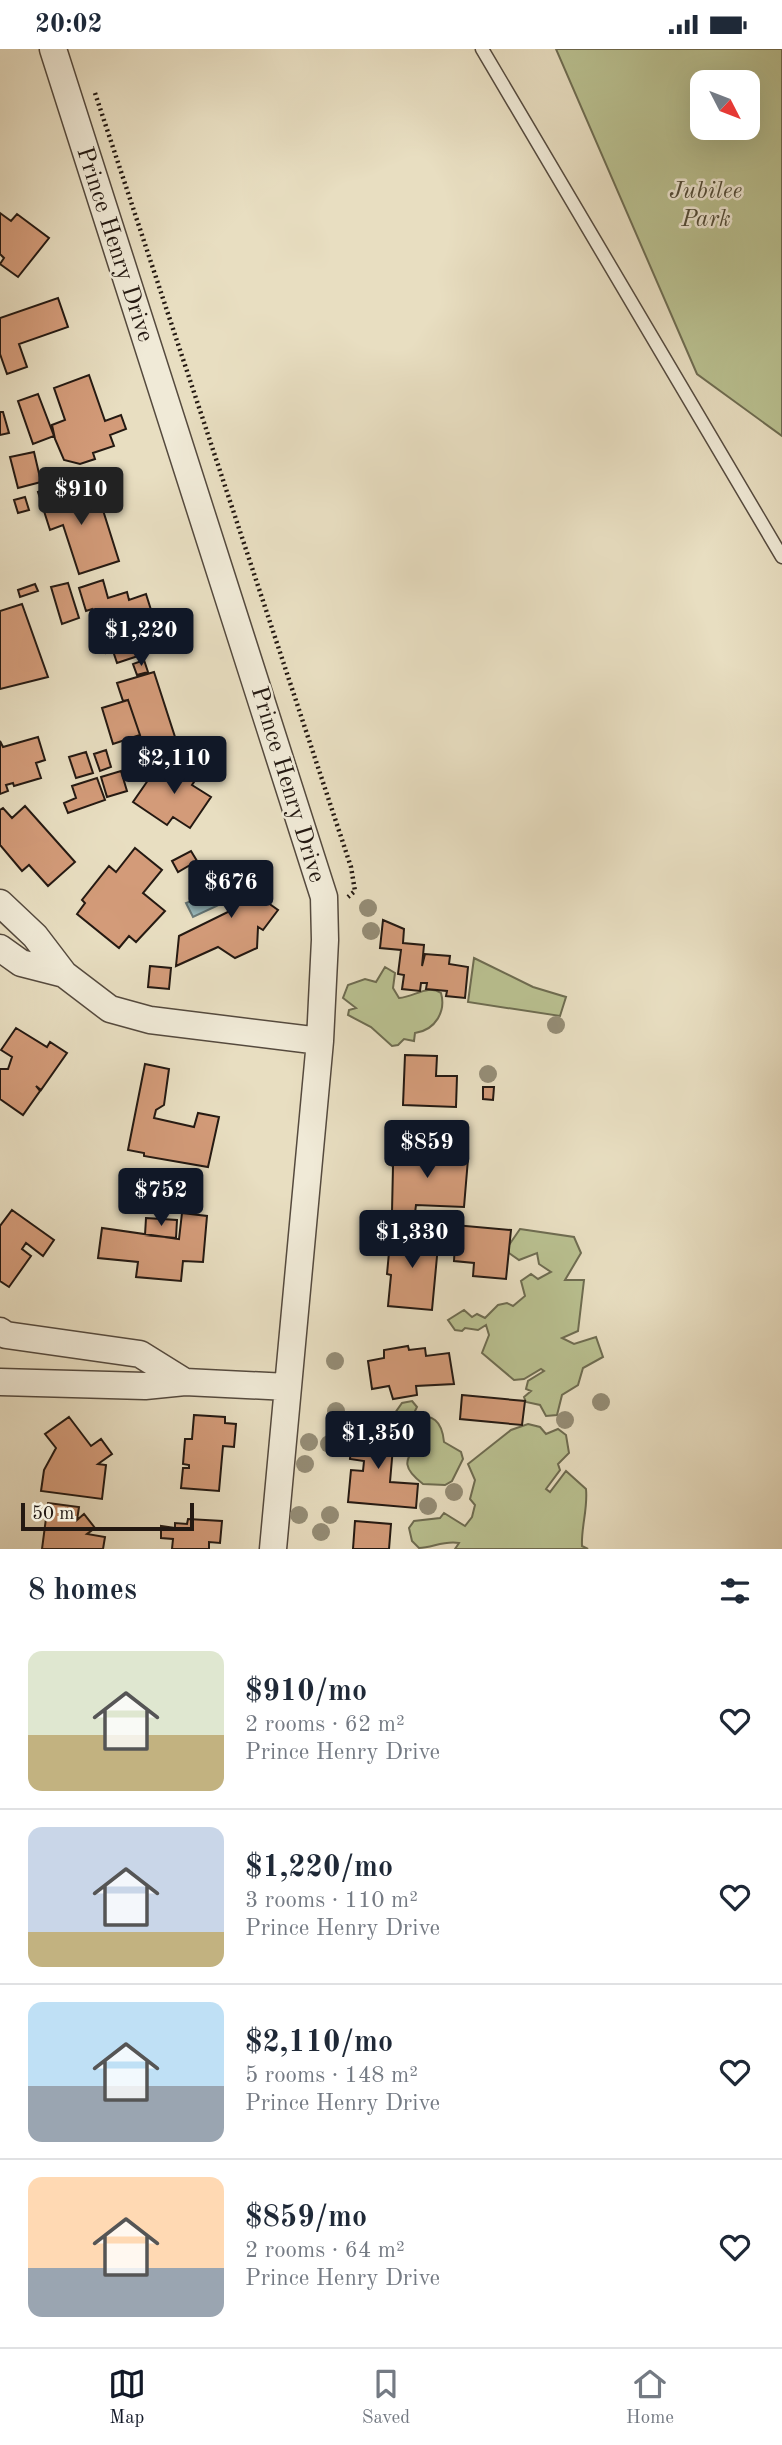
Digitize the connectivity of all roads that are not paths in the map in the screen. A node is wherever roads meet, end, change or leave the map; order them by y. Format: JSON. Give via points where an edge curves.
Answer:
{"nodes":[{"id":1,"x":53,"y":49,"type":"edge"},
{"id":2,"x":482,"y":49,"type":"edge"},
{"id":3,"x":782,"y":557,"type":"edge"},
{"id":4,"x":0,"y":903,"type":"edge"},
{"id":5,"x":0,"y":948,"type":"edge"},
{"id":6,"x":64,"y":974,"type":"junction"},
{"id":7,"x":320,"y":1041,"type":"junction"},
{"id":8,"x":0,"y":1331,"type":"edge"},
{"id":9,"x":186,"y":1382,"type":"junction"},
{"id":10,"x":0,"y":1383,"type":"edge"},
{"id":11,"x":288,"y":1387,"type":"junction"},
{"id":12,"x":273,"y":1549,"type":"edge"}],
"edges":[{"from":1,"to":7,"type":"street","name":"Prince Henry Drive","via":[[324,897]]},
{"from":2,"to":3,"type":"lane"},
{"from":4,"to":6,"type":"street","via":[[35,936]]},
{"from":5,"to":6,"type":"street","via":[[21,963]]},
{"from":6,"to":7,"type":"street","via":[[110,1009],[150,1020]]},
{"from":7,"to":11,"type":"street","name":"Prince Henry Drive"},
{"from":8,"to":9,"type":"street","via":[[140,1354]]},
{"from":9,"to":10,"type":"street","via":[[145,1386]]},
{"from":9,"to":11,"type":"street"},
{"from":11,"to":12,"type":"street","name":"Prince Henry Drive"}]}
